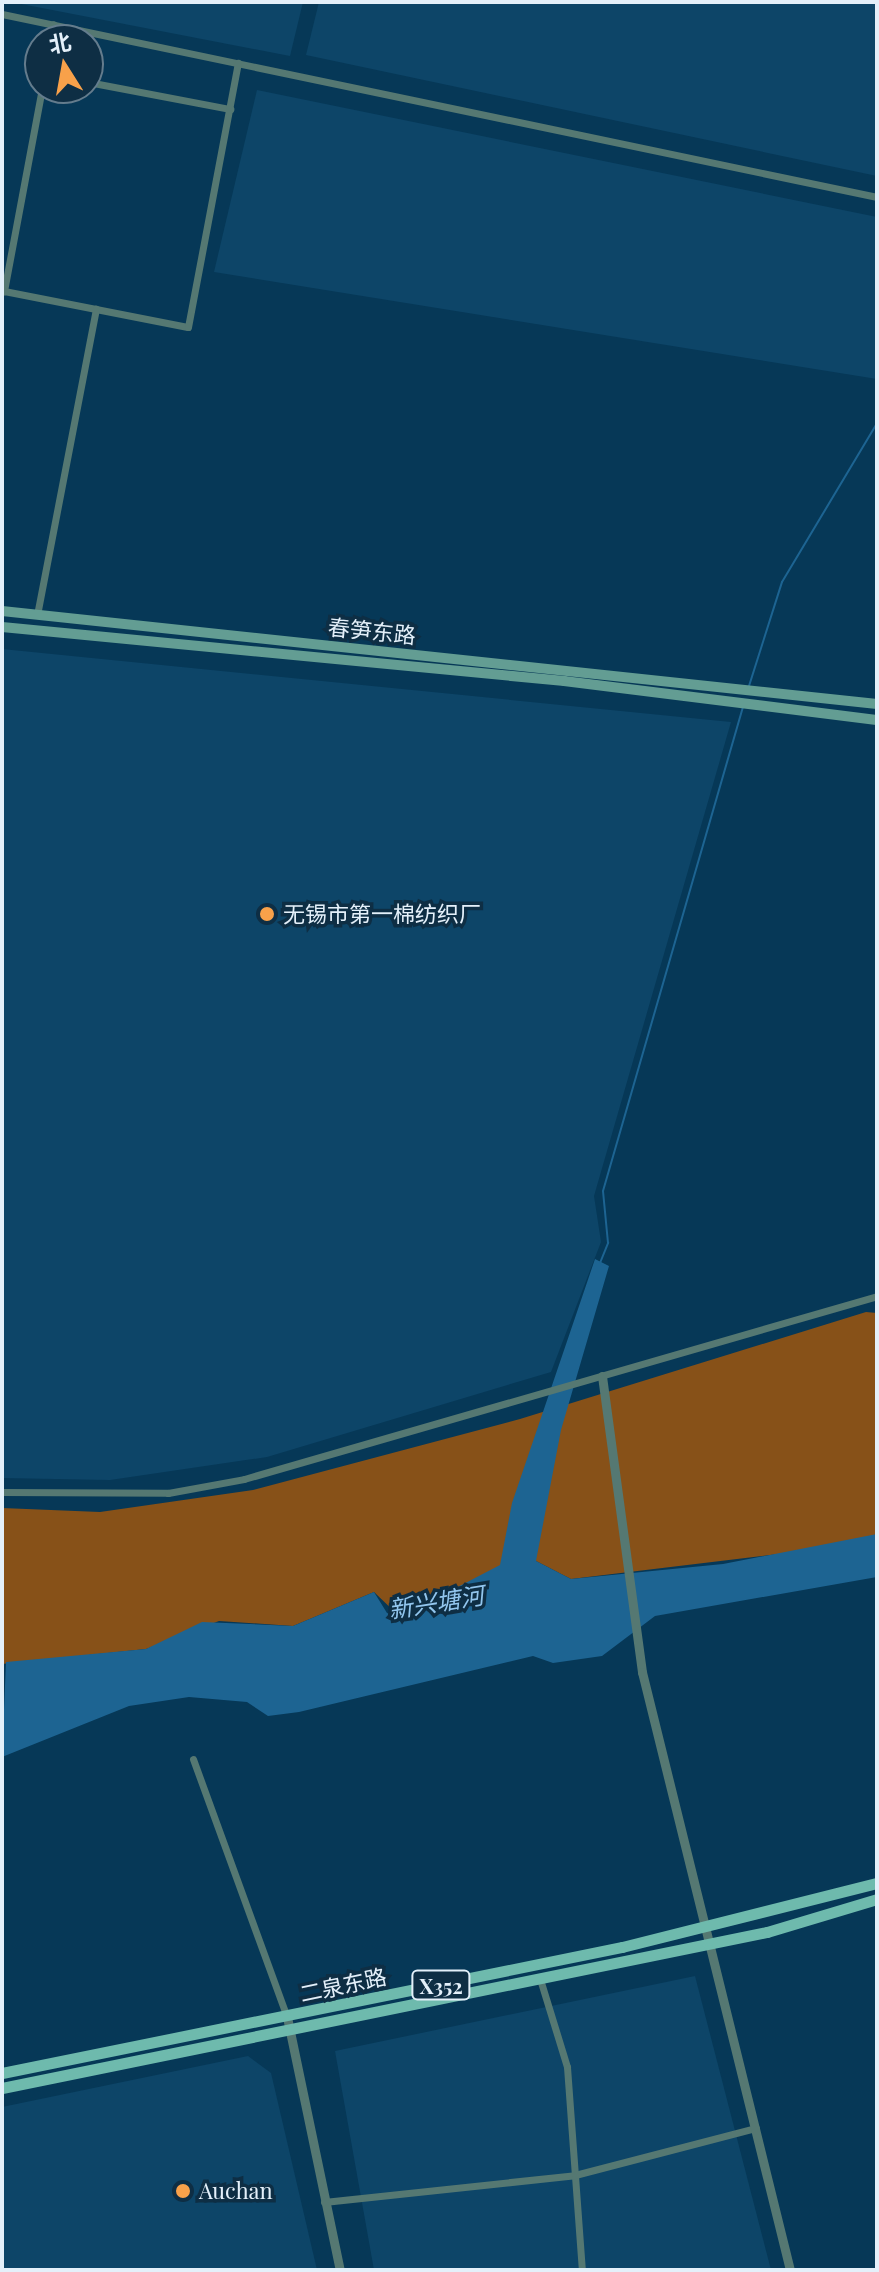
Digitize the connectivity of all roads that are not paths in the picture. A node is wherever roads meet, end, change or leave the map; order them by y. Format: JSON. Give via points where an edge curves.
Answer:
{"nodes":[{"id":1,"x":2,"y":14,"type":"edge"},
{"id":2,"x":53,"y":24,"type":"edge"},
{"id":3,"x":104,"y":35,"type":"edge"},
{"id":4,"x":238,"y":63,"type":"junction"},
{"id":5,"x":104,"y":85,"type":"edge"},
{"id":6,"x":39,"y":104,"type":"edge"},
{"id":7,"x":230,"y":109,"type":"junction"},
{"id":8,"x":877,"y":197,"type":"edge"},
{"id":9,"x":96,"y":309,"type":"junction"},
{"id":10,"x":2,"y":611,"type":"edge"},
{"id":11,"x":37,"y":615,"type":"junction"},
{"id":12,"x":2,"y":627,"type":"edge"},
{"id":13,"x":877,"y":704,"type":"edge"},
{"id":14,"x":877,"y":720,"type":"edge"},
{"id":15,"x":877,"y":1296,"type":"edge"},
{"id":16,"x":602,"y":1376,"type":"junction"},
{"id":17,"x":2,"y":1492,"type":"edge"},
{"id":18,"x":193,"y":1759,"type":"dead end"},
{"id":19,"x":877,"y":1883,"type":"edge"},
{"id":20,"x":877,"y":1899,"type":"edge"},
{"id":21,"x":705,"y":1929,"type":"junction"},
{"id":22,"x":710,"y":1944,"type":"junction"},
{"id":23,"x":540,"y":1979,"type":"junction"},
{"id":24,"x":287,"y":2017,"type":"junction"},
{"id":25,"x":290,"y":2032,"type":"junction"},
{"id":26,"x":2,"y":2073,"type":"edge"},
{"id":27,"x":2,"y":2088,"type":"edge"},
{"id":28,"x":756,"y":2128,"type":"junction"},
{"id":29,"x":575,"y":2175,"type":"junction"},
{"id":30,"x":324,"y":2202,"type":"junction"},
{"id":31,"x":340,"y":2270,"type":"edge"},
{"id":32,"x":582,"y":2270,"type":"edge"},
{"id":33,"x":790,"y":2270,"type":"edge"}],
"edges":[{"from":1,"to":2,"type":"street"},
{"from":3,"to":4,"type":"street"},
{"from":4,"to":7,"type":"street"},
{"from":4,"to":8,"type":"street"},
{"from":5,"to":7,"type":"street"},
{"from":6,"to":9,"type":"street","via":[[4,291]]},
{"from":7,"to":9,"type":"street","via":[[188,327]]},
{"from":9,"to":11,"type":"street"},
{"from":10,"to":11,"type":"main road","name":"春笋东路"},
{"from":11,"to":13,"type":"main road","name":"春笋东路"},
{"from":12,"to":14,"type":"main road","name":"春笋东路"},
{"from":15,"to":16,"type":"street"},
{"from":16,"to":17,"type":"street","via":[[244,1479],[168,1493]]},
{"from":16,"to":21,"type":"street","via":[[621,1555],[642,1672]]},
{"from":18,"to":24,"type":"street"},
{"from":19,"to":21,"type":"main road","name":"二泉东路","number":"X352"},
{"from":20,"to":22,"type":"main road","name":"二泉东路","number":"X352"},
{"from":21,"to":22,"type":"street"},
{"from":21,"to":24,"type":"main road","name":"二泉东路","number":"X352"},
{"from":22,"to":23,"type":"main road","name":"二泉东路","number":"X352"},
{"from":22,"to":28,"type":"street"},
{"from":23,"to":25,"type":"main road","name":"二泉东路","number":"X352"},
{"from":23,"to":29,"type":"street","via":[[567,2067]]},
{"from":24,"to":25,"type":"street"},
{"from":24,"to":26,"type":"main road","name":"二泉东路","number":"X352"},
{"from":25,"to":27,"type":"main road","name":"二泉东路","number":"X352"},
{"from":25,"to":30,"type":"street"},
{"from":28,"to":29,"type":"street"},
{"from":28,"to":33,"type":"street"},
{"from":29,"to":30,"type":"street"},
{"from":29,"to":32,"type":"street"},
{"from":30,"to":31,"type":"street"}]}
